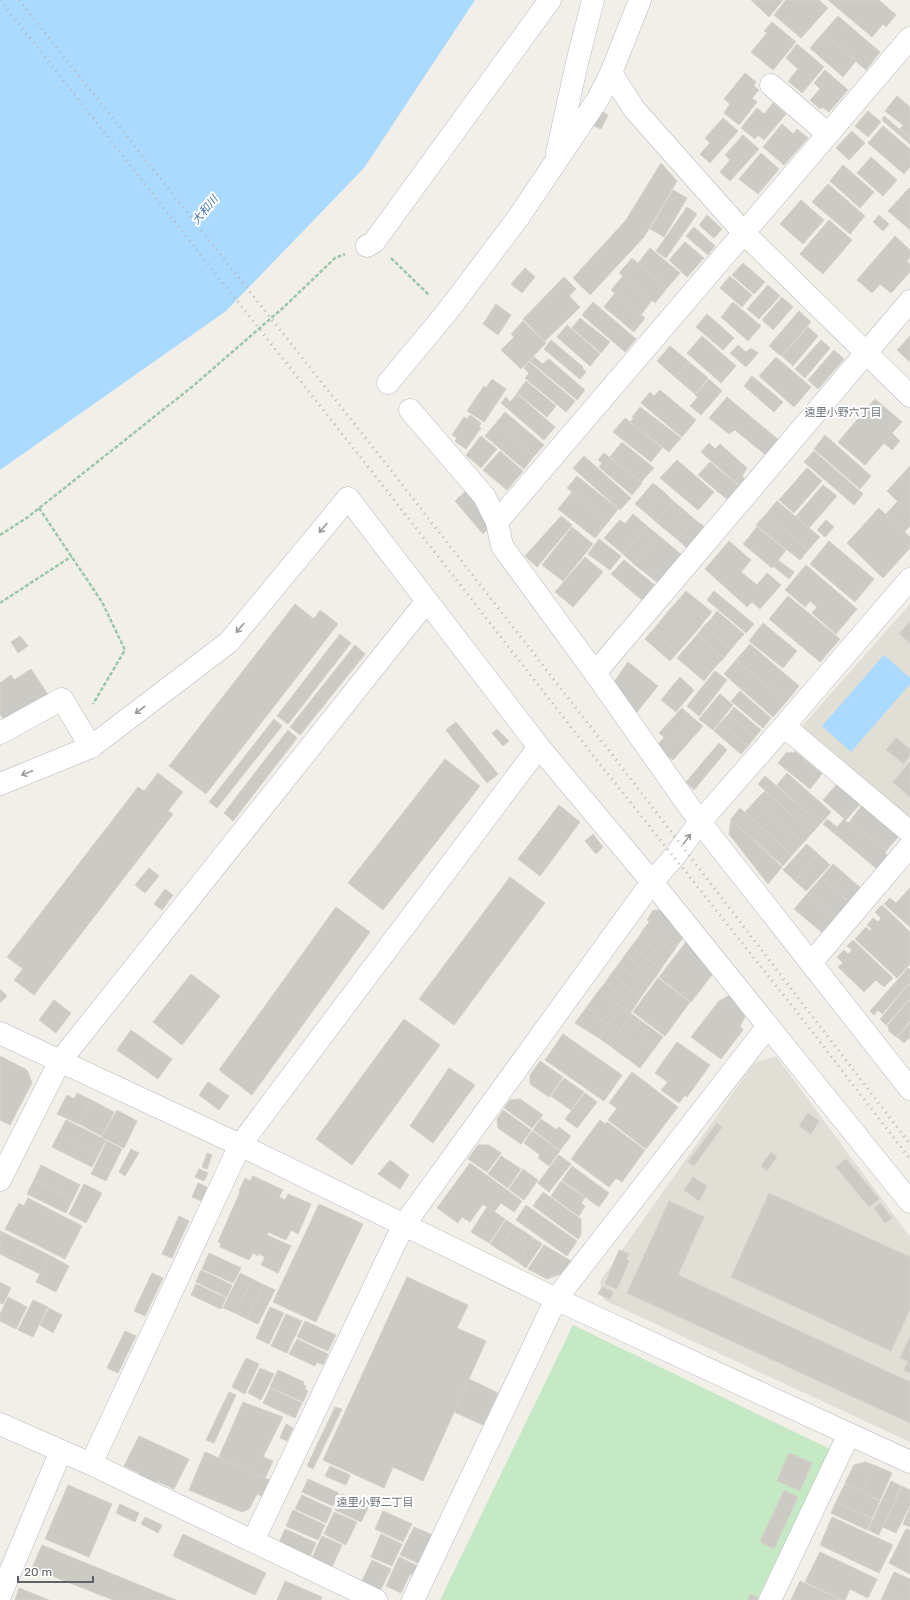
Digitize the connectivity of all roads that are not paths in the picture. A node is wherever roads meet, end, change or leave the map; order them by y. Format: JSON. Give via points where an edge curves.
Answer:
{"nodes":[{"id":1,"x":550,"y":0,"type":"edge"},
{"id":2,"x":593,"y":0,"type":"edge"},
{"id":3,"x":640,"y":0,"type":"edge"},
{"id":4,"x":910,"y":38,"type":"edge"},
{"id":5,"x":611,"y":73,"type":"junction"},
{"id":6,"x":771,"y":85,"type":"dead end"},
{"id":7,"x":828,"y":134,"type":"junction"},
{"id":8,"x":554,"y":166,"type":"junction"},
{"id":9,"x":744,"y":232,"type":"junction"},
{"id":10,"x":370,"y":244,"type":"road end"},
{"id":11,"x":910,"y":301,"type":"edge"},
{"id":12,"x":866,"y":352,"type":"junction"},
{"id":13,"x":388,"y":384,"type":"dead end"},
{"id":14,"x":910,"y":396,"type":"edge"},
{"id":15,"x":410,"y":410,"type":"dead end"},
{"id":16,"x":497,"y":522,"type":"junction"},
{"id":17,"x":910,"y":579,"type":"edge"},
{"id":18,"x":426,"y":602,"type":"junction"},
{"id":19,"x":594,"y":673,"type":"junction"},
{"id":20,"x":784,"y":726,"type":"junction"},
{"id":21,"x":0,"y":733,"type":"edge"},
{"id":22,"x":97,"y":743,"type":"junction"},
{"id":23,"x":539,"y":747,"type":"junction"},
{"id":24,"x":0,"y":784,"type":"edge"},
{"id":25,"x":700,"y":822,"type":"junction"},
{"id":26,"x":910,"y":832,"type":"edge"},
{"id":27,"x":910,"y":846,"type":"edge"},
{"id":28,"x":652,"y":882,"type":"junction"},
{"id":29,"x":811,"y":963,"type":"junction"},
{"id":30,"x":768,"y":1026,"type":"junction"},
{"id":31,"x":0,"y":1033,"type":"edge"},
{"id":32,"x":60,"y":1061,"type":"junction"},
{"id":33,"x":910,"y":1089,"type":"edge"},
{"id":34,"x":240,"y":1144,"type":"junction"},
{"id":35,"x":0,"y":1180,"type":"edge"},
{"id":36,"x":910,"y":1202,"type":"edge"},
{"id":37,"x":403,"y":1226,"type":"junction"},
{"id":38,"x":556,"y":1299,"type":"junction"},
{"id":39,"x":0,"y":1424,"type":"edge"},
{"id":40,"x":848,"y":1434,"type":"junction"},
{"id":41,"x":61,"y":1451,"type":"junction"},
{"id":42,"x":910,"y":1462,"type":"edge"},
{"id":43,"x":91,"y":1464,"type":"junction"},
{"id":44,"x":253,"y":1541,"type":"junction"},
{"id":45,"x":0,"y":1596,"type":"edge"},
{"id":46,"x":376,"y":1600,"type":"edge"},
{"id":47,"x":413,"y":1600,"type":"edge"},
{"id":48,"x":770,"y":1600,"type":"edge"}],
"edges":[{"from":1,"to":10,"type":"street"},
{"from":2,"to":8,"type":"street"},
{"from":3,"to":5,"type":"street"},
{"from":4,"to":7,"type":"street"},
{"from":5,"to":8,"type":"street","via":[[598,99]]},
{"from":5,"to":9,"type":"street","via":[[634,109]]},
{"from":6,"to":7,"type":"street"},
{"from":7,"to":9,"type":"street"},
{"from":8,"to":13,"type":"street","via":[[476,274]]},
{"from":9,"to":12,"type":"street"},
{"from":9,"to":16,"type":"street"},
{"from":11,"to":12,"type":"street"},
{"from":12,"to":14,"type":"street"},
{"from":12,"to":19,"type":"street"},
{"from":15,"to":16,"type":"street","via":[[484,496]]},
{"from":16,"to":19,"type":"street","via":[[502,546]]},
{"from":17,"to":20,"type":"street"},
{"from":18,"to":22,"type":"street","one_way":true,"via":[[348,498],[228,642]]},
{"from":18,"to":23,"type":"street"},
{"from":18,"to":32,"type":"street"},
{"from":19,"to":25,"type":"street"},
{"from":20,"to":25,"type":"street"},
{"from":20,"to":26,"type":"street"},
{"from":21,"to":22,"type":"street","via":[[62,699]]},
{"from":22,"to":24,"type":"street","one_way":true},
{"from":23,"to":28,"type":"street"},
{"from":23,"to":34,"type":"street"},
{"from":28,"to":25,"type":"street","one_way":true},
{"from":25,"to":29,"type":"street"},
{"from":27,"to":29,"type":"street"},
{"from":28,"to":30,"type":"street"},
{"from":28,"to":37,"type":"street"},
{"from":29,"to":33,"type":"street"},
{"from":30,"to":36,"type":"street"},
{"from":30,"to":38,"type":"street"},
{"from":31,"to":32,"type":"street"},
{"from":32,"to":34,"type":"street"},
{"from":32,"to":35,"type":"street"},
{"from":34,"to":37,"type":"street"},
{"from":34,"to":43,"type":"street"},
{"from":37,"to":38,"type":"street"},
{"from":37,"to":44,"type":"street"},
{"from":38,"to":40,"type":"street"},
{"from":38,"to":47,"type":"street"},
{"from":39,"to":41,"type":"street"},
{"from":40,"to":42,"type":"street"},
{"from":40,"to":48,"type":"street"},
{"from":41,"to":43,"type":"street"},
{"from":41,"to":45,"type":"street"},
{"from":43,"to":44,"type":"street"},
{"from":44,"to":46,"type":"street"}]}
